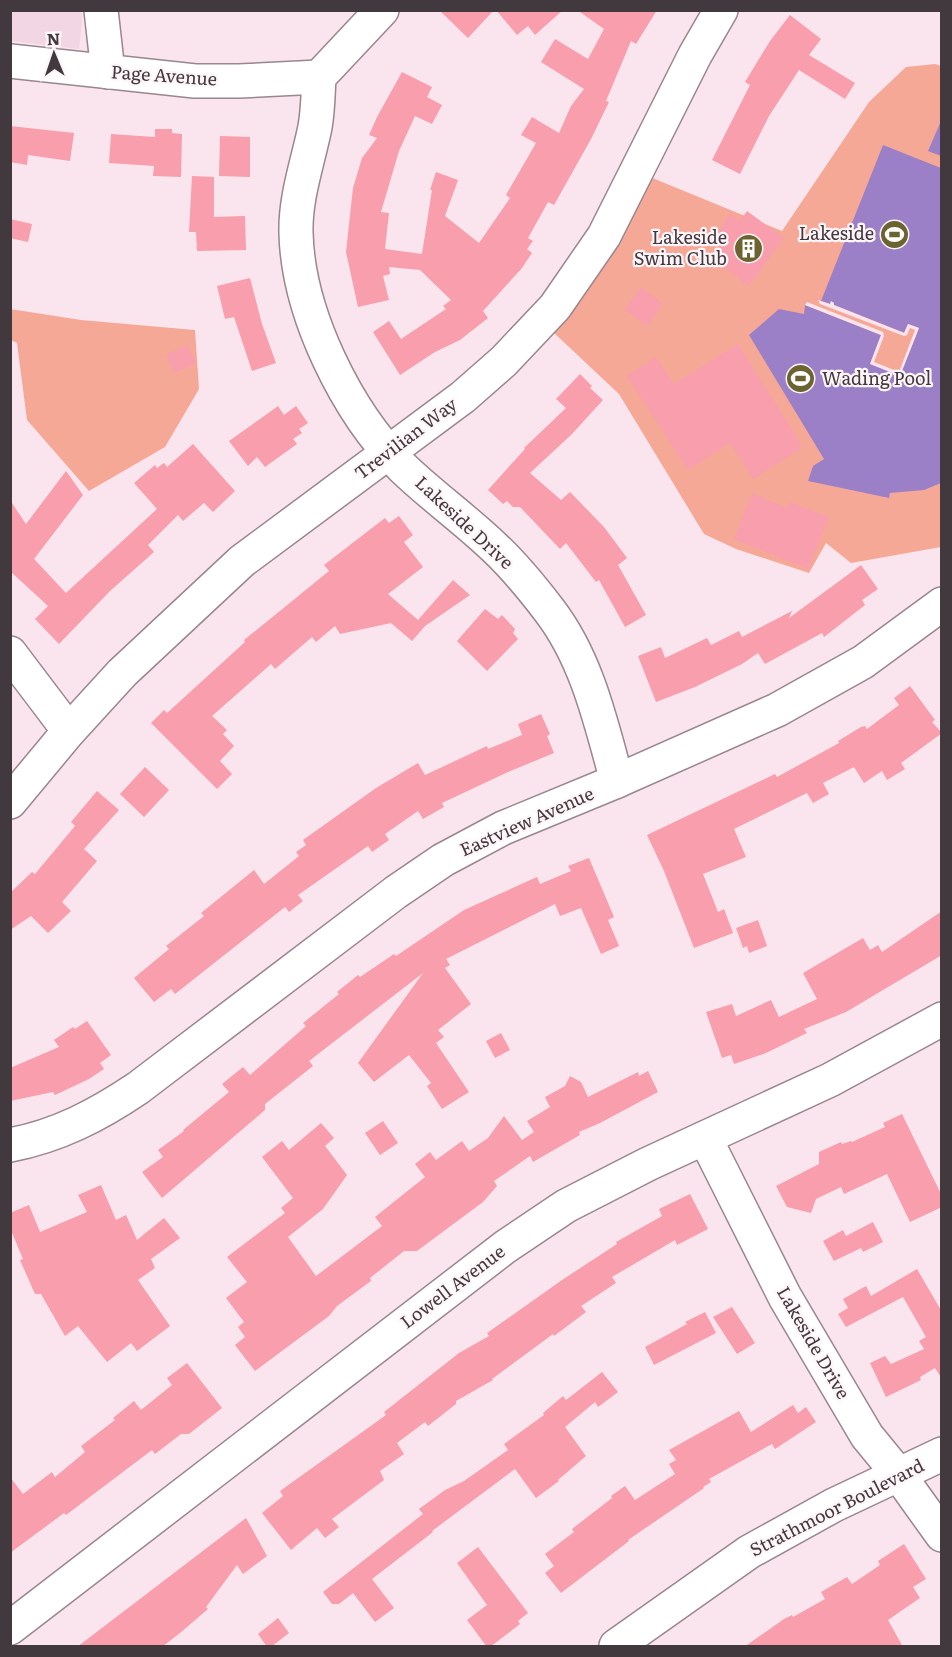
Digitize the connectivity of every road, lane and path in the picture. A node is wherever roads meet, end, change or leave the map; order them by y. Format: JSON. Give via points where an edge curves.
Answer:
{"nodes":[{"id":1,"x":100,"y":10,"type":"edge"},
{"id":2,"x":382,"y":10,"type":"edge"},
{"id":3,"x":722,"y":10,"type":"edge"},
{"id":4,"x":10,"y":61,"type":"edge"},
{"id":5,"x":108,"y":72,"type":"junction"},
{"id":6,"x":319,"y":77,"type":"junction"},
{"id":7,"x":389,"y":452,"type":"junction"},
{"id":8,"x":942,"y":604,"type":"edge"},
{"id":9,"x":10,"y":653,"type":"edge"},
{"id":10,"x":69,"y":731,"type":"junction"},
{"id":11,"x":617,"y":782,"type":"junction"},
{"id":12,"x":10,"y":802,"type":"edge"},
{"id":13,"x":942,"y":1019,"type":"edge"},
{"id":14,"x":705,"y":1138,"type":"junction"},
{"id":15,"x":10,"y":1145,"type":"edge"},
{"id":16,"x":942,"y":1454,"type":"edge"},
{"id":17,"x":899,"y":1475,"type":"junction"},
{"id":18,"x":942,"y":1535,"type":"edge"},
{"id":19,"x":10,"y":1628,"type":"edge"},
{"id":20,"x":616,"y":1647,"type":"edge"}],
"edges":[{"from":1,"to":5,"type":"street"},
{"from":2,"to":6,"type":"street"},
{"from":3,"to":7,"type":"street","name":"Trevilian Way","via":[[695,55],[604,236],[555,307],[463,397]]},
{"from":4,"to":5,"type":"street","name":"Page Avenue"},
{"from":5,"to":6,"type":"street","name":"Page Avenue","via":[[195,81]]},
{"from":6,"to":7,"type":"street","name":"Lakeside Drive","via":[[316,125],[300,188],[296,233],[301,275],[321,342],[357,408]]},
{"from":7,"to":10,"type":"street","name":"Trevilian Way","via":[[242,561],[122,673]]},
{"from":7,"to":11,"type":"street","name":"Lakeside Drive","via":[[497,550],[550,611],[573,647],[595,703]]},
{"from":8,"to":11,"type":"street","name":"Eastview Avenue","via":[[863,662],[786,705]]},
{"from":9,"to":10,"type":"street"},
{"from":10,"to":12,"type":"street","name":"Trevilian Way"},
{"from":11,"to":15,"type":"street","name":"Eastview Avenue","via":[[503,828],[443,861],[106,1109],[68,1129]]},
{"from":13,"to":14,"type":"street","name":"Lowell Avenue","via":[[830,1080]]},
{"from":14,"to":17,"type":"street","name":"Lakeside Drive","via":[[785,1297],[867,1436]]},
{"from":14,"to":19,"type":"street","name":"Lowell Avenue","via":[[566,1206],[505,1247]]},
{"from":16,"to":17,"type":"street","name":"Strathmoor Boulevard"},
{"from":17,"to":18,"type":"street","name":"Lakeside Drive"},
{"from":17,"to":20,"type":"street","name":"Strathmoor Boulevard","via":[[749,1552]]}]}
